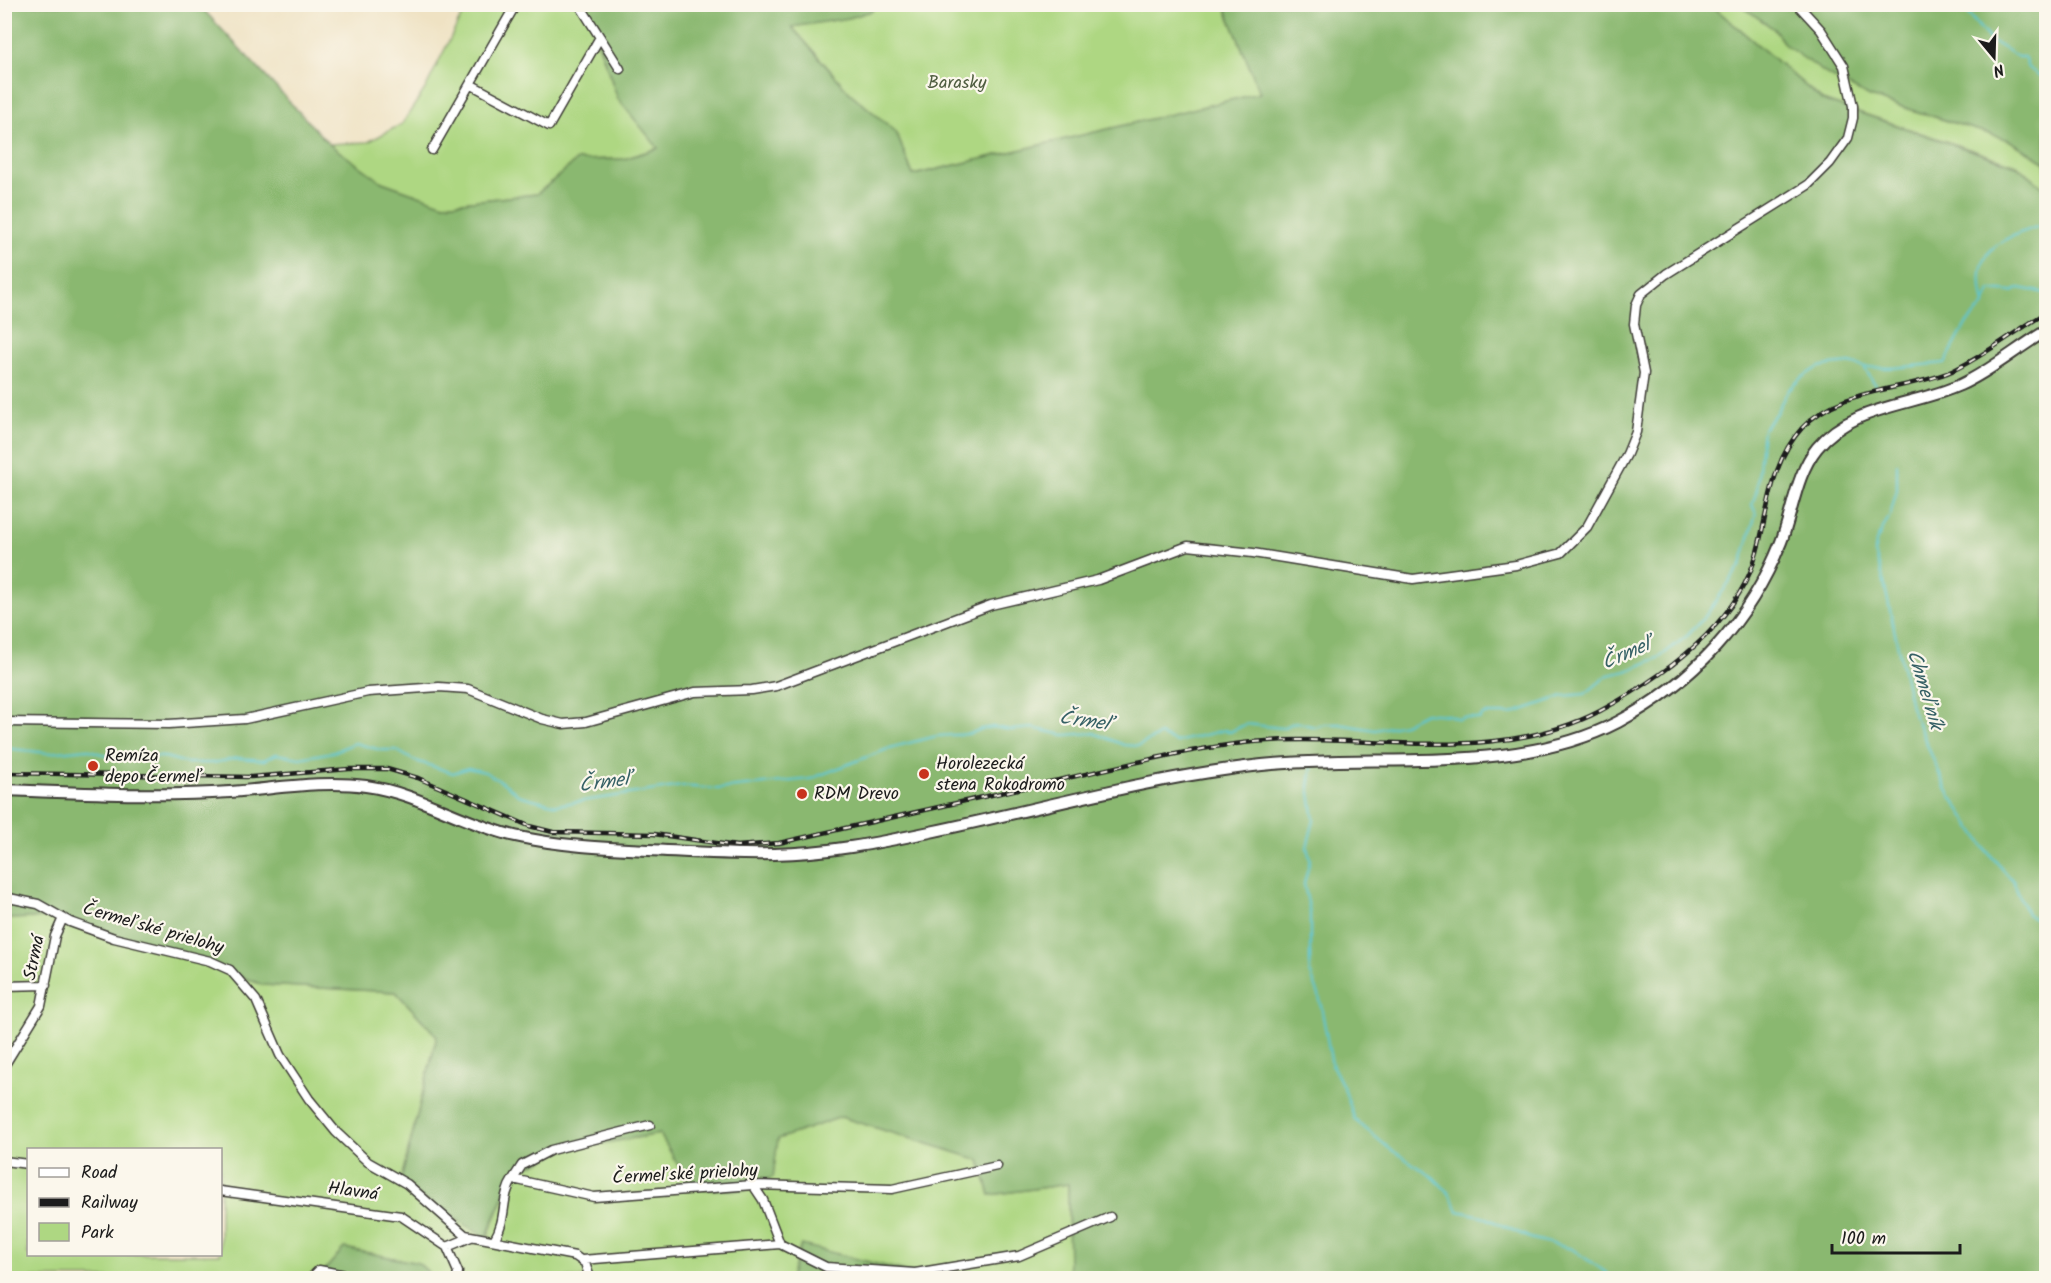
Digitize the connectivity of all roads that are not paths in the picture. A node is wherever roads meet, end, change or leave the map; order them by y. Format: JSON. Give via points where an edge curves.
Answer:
{"nodes":[{"id":1,"x":516,"y":4,"type":"edge"},
{"id":2,"x":579,"y":4,"type":"edge"},
{"id":3,"x":1797,"y":4,"type":"edge"},
{"id":4,"x":600,"y":37,"type":"junction"},
{"id":5,"x":620,"y":69,"type":"dead end"},
{"id":6,"x":470,"y":84,"type":"junction"},
{"id":7,"x":432,"y":150,"type":"dead end"},
{"id":8,"x":2046,"y":332,"type":"edge"},
{"id":9,"x":4,"y":722,"type":"edge"},
{"id":10,"x":4,"y":790,"type":"edge"},
{"id":11,"x":4,"y":897,"type":"edge"},
{"id":12,"x":63,"y":918,"type":"junction"},
{"id":13,"x":4,"y":986,"type":"edge"},
{"id":14,"x":46,"y":986,"type":"junction"},
{"id":15,"x":8,"y":1055,"type":"edge"},
{"id":16,"x":4,"y":1066,"type":"edge"},
{"id":17,"x":650,"y":1125,"type":"dead end"},
{"id":18,"x":4,"y":1161,"type":"edge"},
{"id":19,"x":27,"y":1164,"type":"edge"},
{"id":20,"x":997,"y":1166,"type":"dead end"},
{"id":21,"x":513,"y":1179,"type":"junction"},
{"id":22,"x":753,"y":1185,"type":"junction"},
{"id":23,"x":222,"y":1191,"type":"edge"},
{"id":24,"x":1110,"y":1217,"type":"dead end"},
{"id":25,"x":471,"y":1237,"type":"junction"},
{"id":26,"x":494,"y":1240,"type":"junction"},
{"id":27,"x":780,"y":1244,"type":"junction"},
{"id":28,"x":447,"y":1247,"type":"junction"},
{"id":29,"x":582,"y":1260,"type":"junction"},
{"id":30,"x":311,"y":1278,"type":"edge"},
{"id":31,"x":361,"y":1278,"type":"edge"},
{"id":32,"x":458,"y":1278,"type":"edge"},
{"id":33,"x":590,"y":1278,"type":"edge"}],
"edges":[{"from":1,"to":6,"type":"street"},
{"from":2,"to":4,"type":"street"},
{"from":3,"to":9,"type":"street","via":[[1821,30],[1844,66],[1853,106],[1848,138],[1808,185],[1666,274],[1641,294],[1634,324],[1644,384],[1632,442],[1587,527],[1574,543],[1550,558],[1413,579],[1188,546],[1098,580],[991,605],[776,686],[695,692],[586,722],[563,724],[542,719],[468,689],[439,687],[368,692],[245,719],[170,724]]},
{"from":4,"to":5,"type":"street"},
{"from":4,"to":6,"type":"street","via":[[549,126]]},
{"from":6,"to":7,"type":"street"},
{"from":8,"to":10,"type":"main road","via":[[1965,384],[1864,416],[1828,436],[1807,464],[1769,567],[1743,614],[1716,648],[1644,708],[1606,728],[1554,746],[1497,755],[1317,760],[1250,766],[879,842],[776,854],[589,848],[548,842],[491,829],[391,790],[354,784],[198,793]]},
{"from":11,"to":12,"type":"street","name":"Čermeľské prielohy","via":[[38,904]]},
{"from":12,"to":14,"type":"street","name":"Strmá","via":[[55,936]]},
{"from":12,"to":25,"type":"street","name":"Čermeľské prielohy","via":[[114,938],[210,961],[230,970],[252,994],[280,1055],[336,1132],[368,1162],[407,1184]]},
{"from":13,"to":14,"type":"street"},
{"from":14,"to":15,"type":"street","name":"Strmá","via":[[41,1006]]},
{"from":15,"to":16,"type":"street","name":"Strmá"},
{"from":17,"to":21,"type":"street","via":[[551,1150],[522,1165]]},
{"from":18,"to":19,"type":"street"},
{"from":20,"to":22,"type":"street","name":"Čermeľské prielohy","via":[[892,1189]]},
{"from":21,"to":22,"type":"street","name":"Čermeľské prielohy","via":[[594,1197]]},
{"from":21,"to":26,"type":"street","via":[[506,1189],[502,1226]]},
{"from":22,"to":27,"type":"street"},
{"from":23,"to":28,"type":"street","name":"Hlavná","via":[[401,1216]]},
{"from":24,"to":27,"type":"street","via":[[1019,1256],[915,1273],[825,1267]]},
{"from":25,"to":26,"type":"street","name":"Čermeľské prielohy"},
{"from":25,"to":28,"type":"street"},
{"from":26,"to":29,"type":"street","name":"Čermeľské prielohy"},
{"from":27,"to":29,"type":"street","name":"Čermeľské prielohy"},
{"from":28,"to":32,"type":"street"},
{"from":29,"to":33,"type":"street"},
{"from":30,"to":31,"type":"street","via":[[319,1270]]}]}
